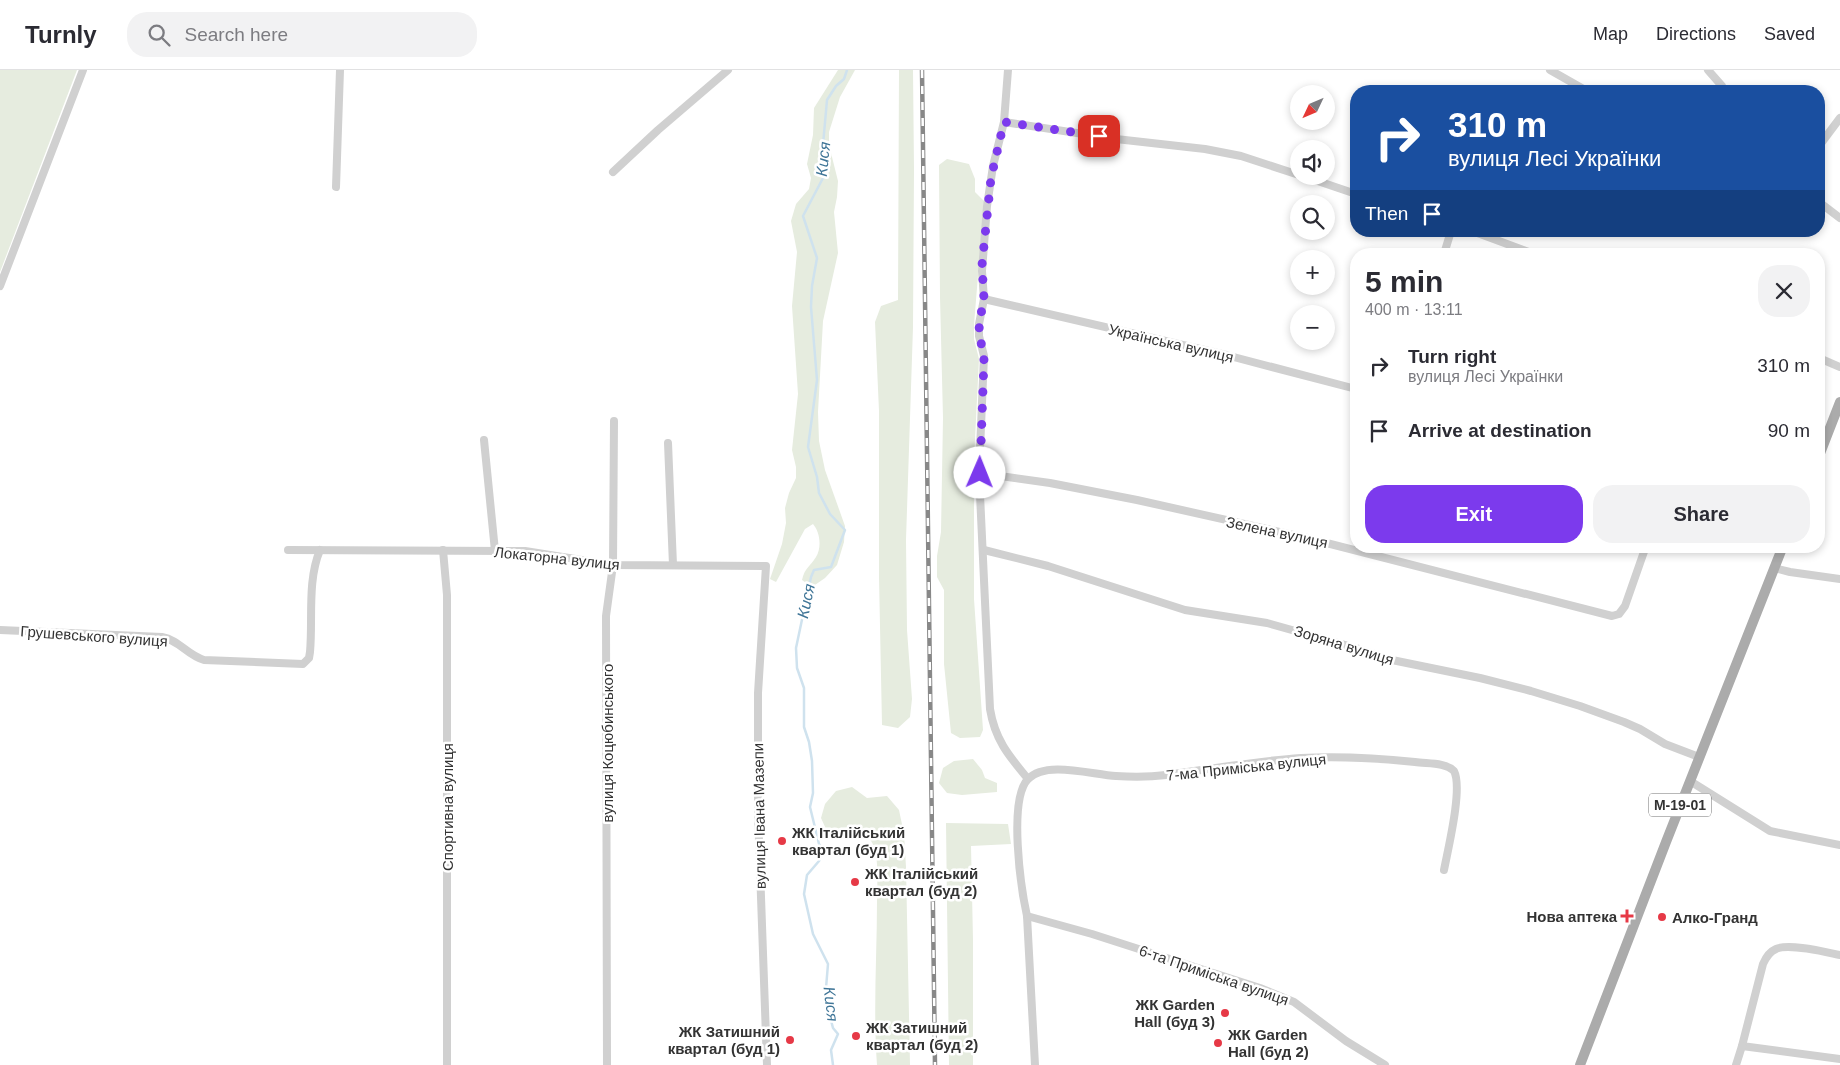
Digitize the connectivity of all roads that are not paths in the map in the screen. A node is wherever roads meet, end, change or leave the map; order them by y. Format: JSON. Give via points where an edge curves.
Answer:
{"nodes":[{"id":1,"x":83,"y":70,"type":"edge"},
{"id":2,"x":340,"y":70,"type":"edge"},
{"id":3,"x":728,"y":70,"type":"edge"},
{"id":4,"x":1008,"y":70,"type":"edge"},
{"id":5,"x":1550,"y":70,"type":"edge"},
{"id":6,"x":1708,"y":70,"type":"edge"},
{"id":7,"x":1576,"y":85,"type":"edge"},
{"id":8,"x":1721,"y":85,"type":"edge"},
{"id":9,"x":1840,"y":118,"type":"edge"},
{"id":10,"x":1004,"y":122,"type":"junction"},
{"id":11,"x":1825,"y":138,"type":"edge"},
{"id":12,"x":613,"y":172,"type":"dead end"},
{"id":13,"x":1290,"y":172,"type":"edge"},
{"id":14,"x":1330,"y":185,"type":"edge"},
{"id":15,"x":336,"y":187,"type":"dead end"},
{"id":16,"x":1350,"y":192,"type":"edge"},
{"id":17,"x":1825,"y":207,"type":"edge"},
{"id":18,"x":1840,"y":218,"type":"edge"},
{"id":19,"x":1488,"y":237,"type":"edge"},
{"id":20,"x":1518,"y":248,"type":"edge"},
{"id":21,"x":0,"y":286,"type":"edge"},
{"id":22,"x":984,"y":299,"type":"junction"},
{"id":23,"x":1825,"y":361,"type":"edge"},
{"id":24,"x":1840,"y":367,"type":"edge"},
{"id":25,"x":1350,"y":387,"type":"edge"},
{"id":26,"x":1840,"y":402,"type":"edge"},
{"id":27,"x":614,"y":421,"type":"dead end"},
{"id":28,"x":484,"y":440,"type":"dead end"},
{"id":29,"x":1825,"y":441,"type":"edge"},
{"id":30,"x":668,"y":443,"type":"dead end"},
{"id":31,"x":980,"y":473,"type":"junction"},
{"id":32,"x":1350,"y":549,"type":"edge"},
{"id":33,"x":288,"y":550,"type":"dead end"},
{"id":34,"x":320,"y":550,"type":"junction"},
{"id":35,"x":443,"y":550,"type":"junction"},
{"id":36,"x":984,"y":550,"type":"junction"},
{"id":37,"x":495,"y":551,"type":"junction"},
{"id":38,"x":1365,"y":553,"type":"edge"},
{"id":39,"x":1644,"y":553,"type":"edge"},
{"id":40,"x":1778,"y":553,"type":"edge"},
{"id":41,"x":613,"y":565,"type":"junction"},
{"id":42,"x":673,"y":565,"type":"junction"},
{"id":43,"x":766,"y":566,"type":"joint"},
{"id":44,"x":1774,"y":568,"type":"junction"},
{"id":45,"x":1840,"y":579,"type":"edge"},
{"id":46,"x":0,"y":630,"type":"edge"},
{"id":47,"x":1699,"y":757,"type":"junction"},
{"id":48,"x":1028,"y":779,"type":"junction"},
{"id":49,"x":1690,"y":781,"type":"junction"},
{"id":50,"x":1840,"y":844,"type":"edge"},
{"id":51,"x":1444,"y":870,"type":"dead end"},
{"id":52,"x":1027,"y":916,"type":"junction"},
{"id":53,"x":1840,"y":955,"type":"edge"},
{"id":54,"x":1742,"y":1046,"type":"junction"},
{"id":55,"x":1840,"y":1059,"type":"edge"},
{"id":56,"x":446,"y":1065,"type":"edge"},
{"id":57,"x":607,"y":1065,"type":"edge"},
{"id":58,"x":766,"y":1065,"type":"edge"},
{"id":59,"x":1035,"y":1065,"type":"edge"},
{"id":60,"x":1385,"y":1065,"type":"edge"},
{"id":61,"x":1580,"y":1065,"type":"edge"},
{"id":62,"x":1736,"y":1065,"type":"edge"}],
"edges":[{"from":1,"to":21,"type":"street"},
{"from":2,"to":15,"type":"street"},
{"from":3,"to":12,"type":"street"},
{"from":4,"to":10,"type":"street"},
{"from":5,"to":7,"type":"street"},
{"from":6,"to":8,"type":"street"},
{"from":9,"to":11,"type":"street"},
{"from":10,"to":13,"type":"street","via":[[1205,149],[1241,156]]},
{"from":10,"to":22,"type":"street","via":[[993,166],[988,206],[982,271]]},
{"from":14,"to":16,"type":"street"},
{"from":17,"to":18,"type":"street"},
{"from":19,"to":20,"type":"street"},
{"from":22,"to":25,"type":"street","name":"Українська вулиця"},
{"from":22,"to":31,"type":"street","via":[[979,324],[984,354]]},
{"from":23,"to":24,"type":"street"},
{"from":26,"to":29,"type":"main road"},
{"from":27,"to":41,"type":"street","name":"вулиця Коцюбинського"},
{"from":28,"to":37,"type":"street"},
{"from":30,"to":42,"type":"street"},
{"from":31,"to":32,"type":"street","name":"Зелена вулиця","via":[[1137,500]]},
{"from":31,"to":36,"type":"street"},
{"from":33,"to":34,"type":"street","name":"Локаторна вулиця"},
{"from":34,"to":35,"type":"street","name":"Локаторна вулиця"},
{"from":34,"to":46,"type":"street","name":"Грушевського вулиця","via":[[313,588],[310,652],[307,661],[300,665],[204,660],[162,637]]},
{"from":35,"to":37,"type":"street","name":"Локаторна вулиця"},
{"from":35,"to":56,"type":"street","name":"Спортивна вулиця","via":[[447,595]]},
{"from":36,"to":47,"type":"street","name":"Зоряна вулиця","via":[[1048,566],[1185,610],[1268,623],[1392,660],[1531,691],[1624,722],[1665,744]]},
{"from":36,"to":48,"type":"street","via":[[991,714],[1002,746]]},
{"from":37,"to":41,"type":"street","name":"Локаторна вулиця","via":[[525,551]]},
{"from":38,"to":39,"type":"street","name":"Зелена вулиця","via":[[1611,616],[1619,614],[1626,604]]},
{"from":40,"to":44,"type":"main road","number":"М-19-01"},
{"from":41,"to":42,"type":"street","name":"Локаторна вулиця"},
{"from":41,"to":57,"type":"street","name":"вулиця Коцюбинського","via":[[606,616]]},
{"from":42,"to":43,"type":"street","name":"Локаторна вулиця"},
{"from":43,"to":58,"type":"street","name":"вулиця Івана Мазепи","via":[[758,703]]},
{"from":44,"to":45,"type":"street"},
{"from":44,"to":47,"type":"main road","number":"М-19-01"},
{"from":47,"to":49,"type":"main road","number":"М-19-01"},
{"from":48,"to":51,"type":"street","name":"7-ма Приміська вулиця","via":[[1051,770],[1157,776],[1309,758],[1384,759],[1445,766],[1454,771],[1458,781]]},
{"from":48,"to":52,"type":"street","via":[[1020,795],[1018,836]]},
{"from":49,"to":50,"type":"street","via":[[1770,830]]},
{"from":49,"to":61,"type":"main road","number":"М-19-01"},
{"from":52,"to":59,"type":"street"},
{"from":52,"to":60,"type":"street","name":"6-та Приміська вулиця","via":[[1278,994]]},
{"from":53,"to":54,"type":"street","via":[[1787,947],[1769,954],[1763,964]]},
{"from":54,"to":55,"type":"street"},
{"from":54,"to":62,"type":"street"}]}
